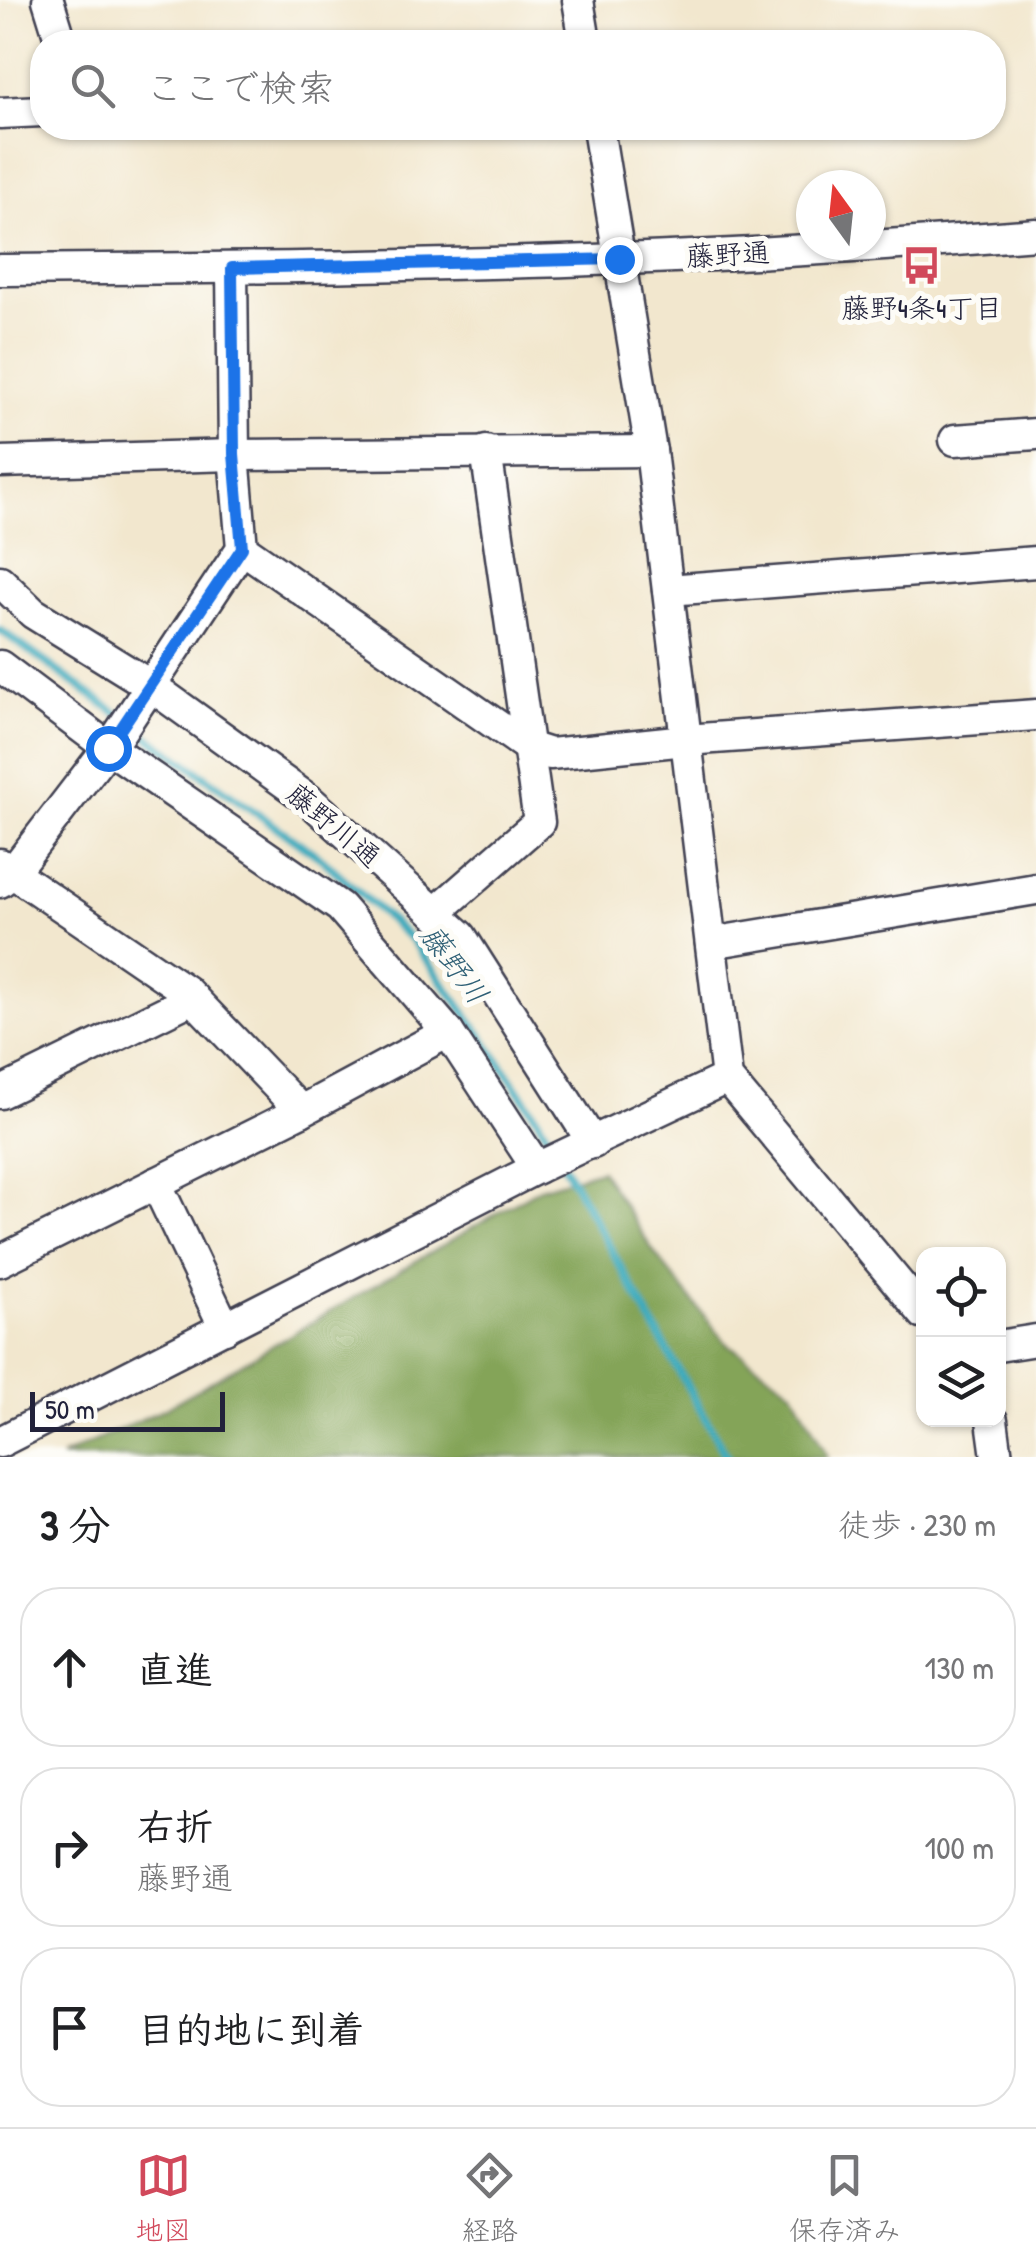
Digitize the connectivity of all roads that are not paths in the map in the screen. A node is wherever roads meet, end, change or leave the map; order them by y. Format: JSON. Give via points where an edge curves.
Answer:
{"nodes":[{"id":1,"x":48,"y":0,"type":"edge"},
{"id":2,"x":578,"y":0,"type":"edge"},
{"id":3,"x":57,"y":30,"type":"edge"},
{"id":4,"x":583,"y":30,"type":"edge"},
{"id":5,"x":30,"y":112,"type":"edge"},
{"id":6,"x":0,"y":113,"type":"edge"},
{"id":7,"x":600,"y":140,"type":"edge"},
{"id":8,"x":1036,"y":234,"type":"edge"},
{"id":9,"x":619,"y":259,"type":"junction"},
{"id":10,"x":232,"y":268,"type":"junction"},
{"id":11,"x":0,"y":270,"type":"edge"},
{"id":12,"x":1036,"y":434,"type":"edge"},
{"id":13,"x":955,"y":440,"type":"dead end"},
{"id":14,"x":650,"y":450,"type":"junction"},
{"id":15,"x":486,"y":452,"type":"junction"},
{"id":16,"x":234,"y":454,"type":"junction"},
{"id":17,"x":0,"y":462,"type":"edge"},
{"id":18,"x":242,"y":548,"type":"junction"},
{"id":19,"x":1036,"y":562,"type":"edge"},
{"id":20,"x":0,"y":581,"type":"edge"},
{"id":21,"x":668,"y":590,"type":"junction"},
{"id":22,"x":0,"y":666,"type":"edge"},
{"id":23,"x":148,"y":692,"type":"junction"},
{"id":24,"x":1036,"y":715,"type":"edge"},
{"id":25,"x":686,"y":740,"type":"junction"},
{"id":26,"x":113,"y":741,"type":"junction"},
{"id":27,"x":528,"y":747,"type":"junction"},
{"id":28,"x":4,"y":873,"type":"edge"},
{"id":29,"x":1036,"y":889,"type":"edge"},
{"id":30,"x":435,"y":913,"type":"junction"},
{"id":31,"x":711,"y":943,"type":"junction"},
{"id":32,"x":193,"y":998,"type":"junction"},
{"id":33,"x":448,"y":1032,"type":"junction"},
{"id":34,"x":728,"y":1078,"type":"junction"},
{"id":35,"x":0,"y":1093,"type":"edge"},
{"id":36,"x":301,"y":1110,"type":"junction"},
{"id":37,"x":593,"y":1144,"type":"junction"},
{"id":38,"x":537,"y":1168,"type":"junction"},
{"id":39,"x":156,"y":1183,"type":"junction"},
{"id":40,"x":0,"y":1261,"type":"edge"},
{"id":41,"x":916,"y":1304,"type":"edge"},
{"id":42,"x":225,"y":1328,"type":"junction"},
{"id":43,"x":1036,"y":1340,"type":"edge"},
{"id":44,"x":1006,"y":1345,"type":"edge"},
{"id":45,"x":993,"y":1427,"type":"edge"},
{"id":46,"x":0,"y":1442,"type":"edge"},
{"id":47,"x":997,"y":1457,"type":"edge"}],
"edges":[{"from":1,"to":3,"type":"street"},
{"from":2,"to":4,"type":"street"},
{"from":5,"to":6,"type":"street"},
{"from":7,"to":9,"type":"street"},
{"from":8,"to":9,"type":"street","name":"藤野通"},
{"from":9,"to":10,"type":"street","name":"藤野通"},
{"from":9,"to":14,"type":"street"},
{"from":10,"to":11,"type":"street","name":"藤野通"},
{"from":10,"to":16,"type":"street"},
{"from":12,"to":13,"type":"street"},
{"from":14,"to":15,"type":"street"},
{"from":14,"to":21,"type":"street"},
{"from":15,"to":16,"type":"street"},
{"from":15,"to":27,"type":"street"},
{"from":16,"to":17,"type":"street"},
{"from":16,"to":18,"type":"street"},
{"from":18,"to":23,"type":"street"},
{"from":18,"to":27,"type":"street"},
{"from":19,"to":21,"type":"street"},
{"from":20,"to":23,"type":"street","name":"藤野川通","via":[[33,613]]},
{"from":21,"to":25,"type":"street"},
{"from":22,"to":26,"type":"street"},
{"from":23,"to":26,"type":"street"},
{"from":23,"to":30,"type":"street","name":"藤野川通","via":[[308,800]]},
{"from":24,"to":25,"type":"street"},
{"from":25,"to":27,"type":"street","via":[[550,754]]},
{"from":25,"to":31,"type":"street"},
{"from":26,"to":28,"type":"street"},
{"from":26,"to":33,"type":"street","via":[[340,907]]},
{"from":27,"to":30,"type":"street","via":[[538,822]]},
{"from":28,"to":32,"type":"street"},
{"from":29,"to":31,"type":"street"},
{"from":30,"to":37,"type":"street","name":"藤野川通","via":[[461,936]]},
{"from":31,"to":34,"type":"street"},
{"from":32,"to":35,"type":"street"},
{"from":32,"to":36,"type":"street"},
{"from":33,"to":36,"type":"street"},
{"from":33,"to":38,"type":"street"},
{"from":34,"to":37,"type":"street"},
{"from":34,"to":41,"type":"street"},
{"from":36,"to":39,"type":"street"},
{"from":37,"to":38,"type":"street"},
{"from":38,"to":42,"type":"street"},
{"from":39,"to":40,"type":"street"},
{"from":39,"to":42,"type":"street"},
{"from":42,"to":46,"type":"street"},
{"from":43,"to":44,"type":"street"},
{"from":45,"to":47,"type":"street"}]}
